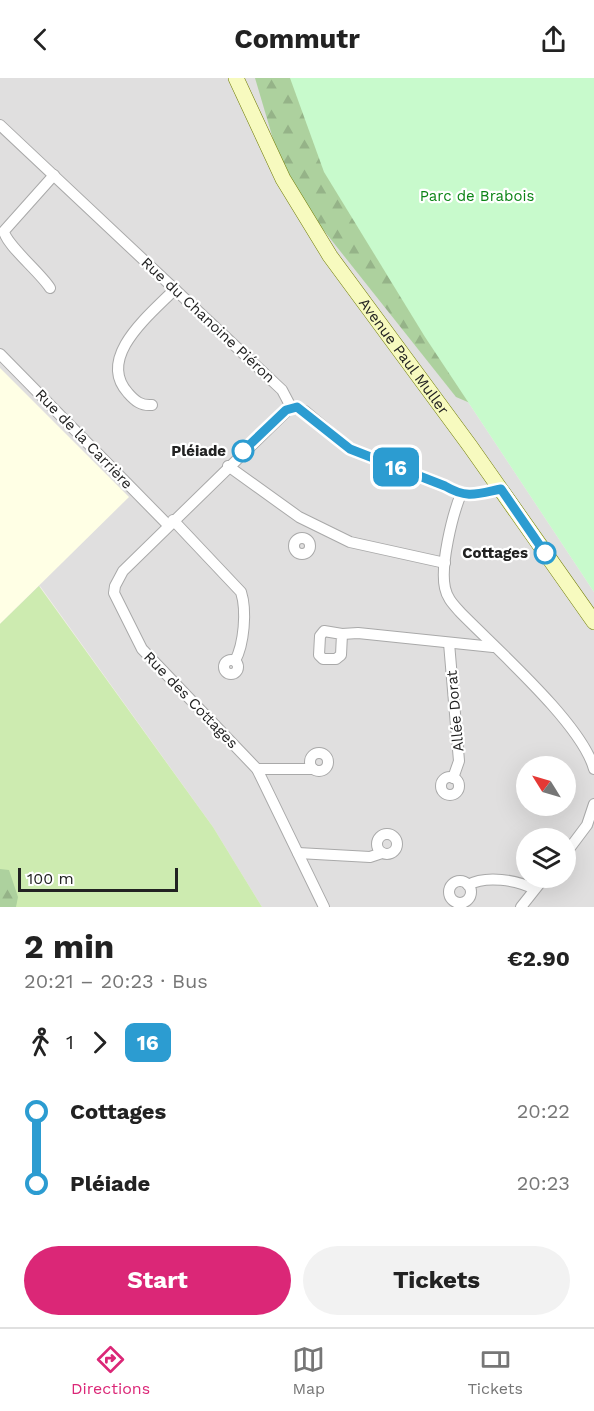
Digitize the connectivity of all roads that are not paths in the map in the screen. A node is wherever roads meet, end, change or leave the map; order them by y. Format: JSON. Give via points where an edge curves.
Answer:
{"nodes":[{"id":1,"x":236,"y":78,"type":"edge"},
{"id":2,"x":0,"y":125,"type":"edge"},
{"id":3,"x":54,"y":176,"type":"junction"},
{"id":4,"x":50,"y":288,"type":"dead end"},
{"id":5,"x":176,"y":290,"type":"junction"},
{"id":6,"x":0,"y":354,"type":"edge"},
{"id":7,"x":152,"y":405,"type":"dead end"},
{"id":8,"x":291,"y":407,"type":"junction"},
{"id":9,"x":228,"y":466,"type":"junction"},
{"id":10,"x":501,"y":489,"type":"junction"},
{"id":11,"x":460,"y":494,"type":"junction"},
{"id":12,"x":171,"y":522,"type":"junction"},
{"id":13,"x":307,"y":522,"type":"junction"},
{"id":14,"x":303,"y":538,"type":"dead end"},
{"id":15,"x":445,"y":563,"type":"junction"},
{"id":16,"x":594,"y":622,"type":"edge"},
{"id":17,"x":342,"y":634,"type":"dead end"},
{"id":18,"x":449,"y":643,"type":"junction"},
{"id":19,"x":493,"y":647,"type":"junction"},
{"id":20,"x":235,"y":661,"type":"dead end"},
{"id":21,"x":313,"y":769,"type":"dead end"},
{"id":22,"x":594,"y":769,"type":"edge"},
{"id":23,"x":257,"y":770,"type":"junction"},
{"id":24,"x":453,"y":778,"type":"dead end"},
{"id":25,"x":594,"y":804,"type":"edge"},
{"id":26,"x":576,"y":840,"type":"edge"},
{"id":27,"x":298,"y":853,"type":"junction"},
{"id":28,"x":382,"y":853,"type":"dead end"},
{"id":29,"x":468,"y":885,"type":"dead end"},
{"id":30,"x":534,"y":889,"type":"joint"},
{"id":31,"x":324,"y":907,"type":"edge"},
{"id":32,"x":521,"y":907,"type":"edge"}],
"edges":[{"from":1,"to":10,"type":"main road","name":"Avenue Paul Muller","via":[[283,179],[325,247]]},
{"from":2,"to":3,"type":"street","name":"Rue du Chanoine Piéron"},
{"from":3,"to":4,"type":"street","via":[[4,235],[42,274]]},
{"from":3,"to":5,"type":"street","name":"Rue du Chanoine Piéron"},
{"from":5,"to":7,"type":"street","via":[[125,344],[118,362],[119,379],[128,394],[139,404]]},
{"from":5,"to":8,"type":"street","name":"Rue du Chanoine Piéron","via":[[282,390]]},
{"from":6,"to":12,"type":"street","name":"Rue de la Carrière"},
{"from":8,"to":9,"type":"street","name":"Rue des Cottages"},
{"from":8,"to":11,"type":"street","name":"Rue du Chanoine Piéron","via":[[305,411],[350,449]]},
{"from":9,"to":12,"type":"street","name":"Rue des Cottages"},
{"from":9,"to":13,"type":"street"},
{"from":10,"to":11,"type":"street","name":"Rue du Chanoine Piéron"},
{"from":10,"to":16,"type":"main road","name":"Avenue Paul Muller"},
{"from":11,"to":15,"type":"street"},
{"from":12,"to":20,"type":"street","name":"Rue de la Carrière","via":[[242,592],[241,651]]},
{"from":12,"to":23,"type":"street","name":"Rue des Cottages","via":[[123,571],[115,586],[116,600],[142,649]]},
{"from":13,"to":14,"type":"street"},
{"from":13,"to":15,"type":"street","via":[[360,546]]},
{"from":15,"to":19,"type":"street","via":[[447,596]]},
{"from":17,"to":18,"type":"street"},
{"from":18,"to":19,"type":"street"},
{"from":18,"to":24,"type":"street","name":"Allée Dorat","via":[[459,761]]},
{"from":19,"to":22,"type":"street","via":[[567,722],[585,746]]},
{"from":21,"to":23,"type":"street"},
{"from":23,"to":27,"type":"street","name":"Rue des Cottages"},
{"from":25,"to":26,"type":"street","via":[[587,825]]},
{"from":27,"to":28,"type":"street"},
{"from":27,"to":31,"type":"street","name":"Rue des Cottages"},
{"from":29,"to":30,"type":"street","via":[[476,880],[520,882]]},
{"from":30,"to":32,"type":"street"}]}
